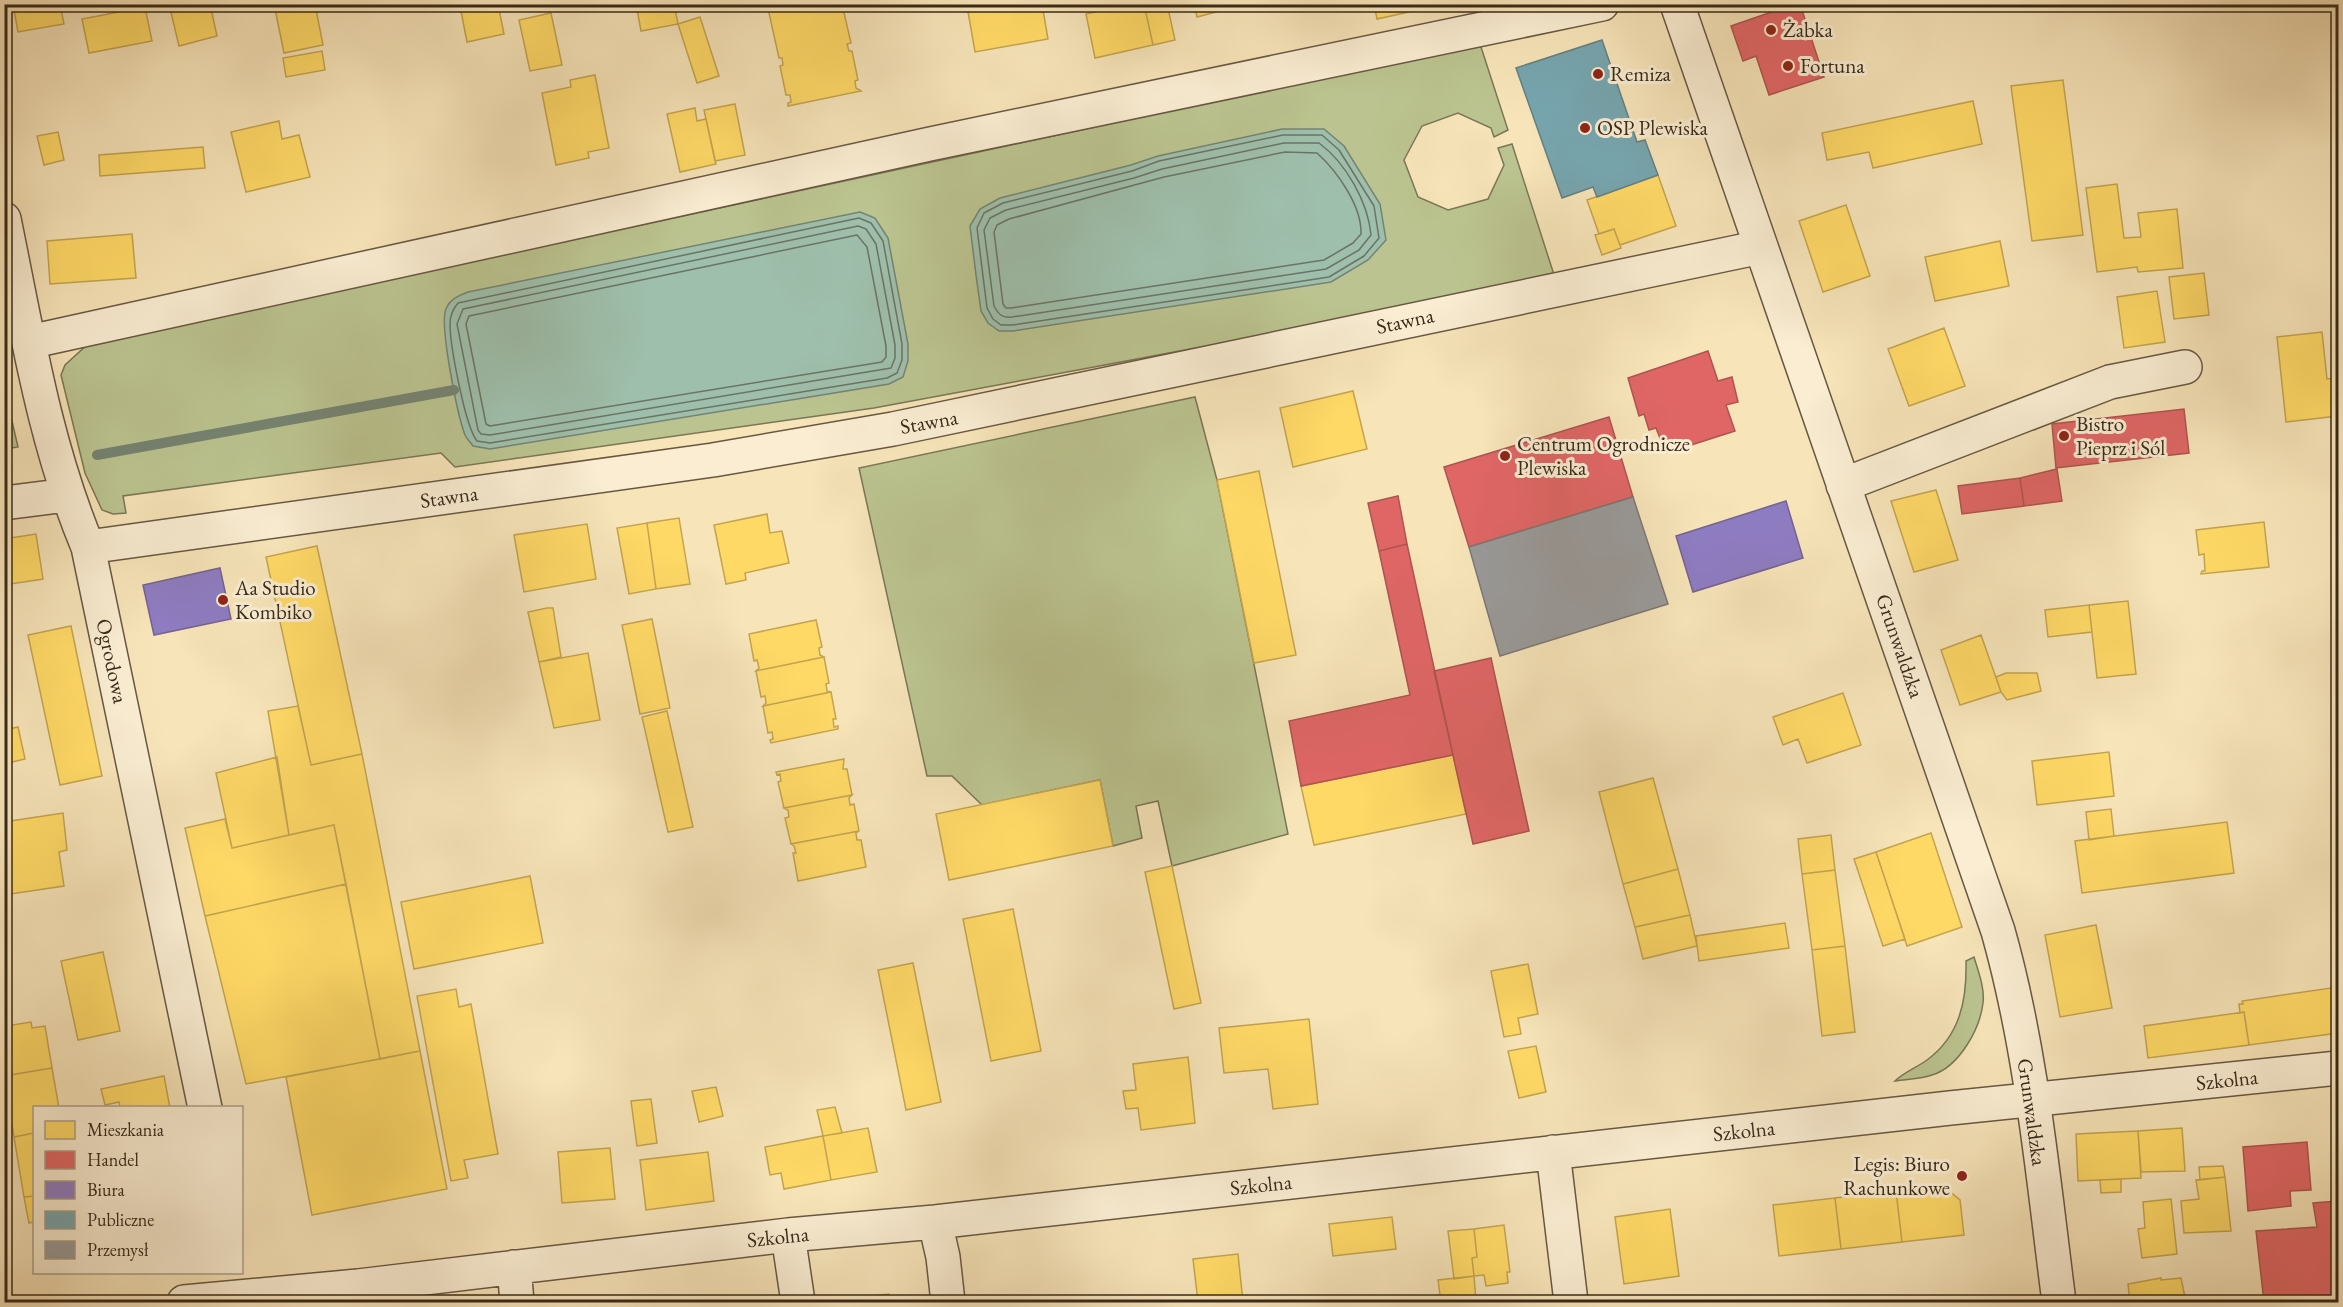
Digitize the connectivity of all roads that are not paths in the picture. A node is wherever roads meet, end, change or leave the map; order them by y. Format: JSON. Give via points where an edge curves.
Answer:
{"nodes":[{"id":1,"x":1602,"y":4,"type":"edge"},
{"id":2,"x":1677,"y":4,"type":"edge"},
{"id":3,"x":4,"y":219,"type":"edge"},
{"id":4,"x":1761,"y":247,"type":"junction"},
{"id":5,"x":29,"y":342,"type":"junction"},
{"id":6,"x":2185,"y":367,"type":"dead end"},
{"id":7,"x":1844,"y":484,"type":"junction"},
{"id":8,"x":66,"y":495,"type":"junction"},
{"id":9,"x":4,"y":503,"type":"edge"},
{"id":10,"x":88,"y":547,"type":"junction"},
{"id":11,"x":2338,"y":1068,"type":"edge"},
{"id":12,"x":2032,"y":1100,"type":"junction"},
{"id":13,"x":205,"y":1106,"type":"edge"},
{"id":14,"x":1554,"y":1152,"type":"junction"},
{"id":15,"x":935,"y":1222,"type":"junction"},
{"id":16,"x":788,"y":1235,"type":"junction"},
{"id":17,"x":514,"y":1267,"type":"junction"},
{"id":18,"x":242,"y":1284,"type":"edge"},
{"id":19,"x":359,"y":1294,"type":"edge"},
{"id":20,"x":184,"y":1302,"type":"edge"},
{"id":21,"x":517,"y":1302,"type":"edge"},
{"id":22,"x":798,"y":1302,"type":"edge"},
{"id":23,"x":948,"y":1302,"type":"edge"},
{"id":24,"x":1571,"y":1302,"type":"edge"},
{"id":25,"x":2059,"y":1302,"type":"edge"}],
"edges":[{"from":1,"to":5,"type":"street","via":[[930,144]]},
{"from":2,"to":4,"type":"street","name":"Grunwaldzka"},
{"from":3,"to":5,"type":"street","name":"Ogrodowa"},
{"from":4,"to":7,"type":"street","name":"Grunwaldzka"},
{"from":4,"to":10,"type":"street","name":"Stawna","via":[[904,427],[713,460]]},
{"from":5,"to":8,"type":"street","name":"Ogrodowa"},
{"from":6,"to":7,"type":"street","via":[[2110,382]]},
{"from":7,"to":12,"type":"street","name":"Grunwaldzka","via":[[1998,931]]},
{"from":8,"to":9,"type":"street"},
{"from":8,"to":10,"type":"street","name":"Ogrodowa"},
{"from":10,"to":13,"type":"street","name":"Ogrodowa"},
{"from":11,"to":12,"type":"street","name":"Szkolna"},
{"from":12,"to":14,"type":"street","name":"Szkolna"},
{"from":12,"to":25,"type":"street","name":"Grunwaldzka"},
{"from":14,"to":15,"type":"street","name":"Szkolna"},
{"from":14,"to":24,"type":"street"},
{"from":15,"to":16,"type":"street","name":"Szkolna"},
{"from":15,"to":23,"type":"street","via":[[944,1257]]},
{"from":16,"to":17,"type":"street","name":"Szkolna"},
{"from":16,"to":22,"type":"street"},
{"from":17,"to":19,"type":"street","name":"Szkolna"},
{"from":17,"to":21,"type":"street"},
{"from":18,"to":19,"type":"street","name":"Szkolna"},
{"from":18,"to":20,"type":"street","name":"Szkolna"}]}
